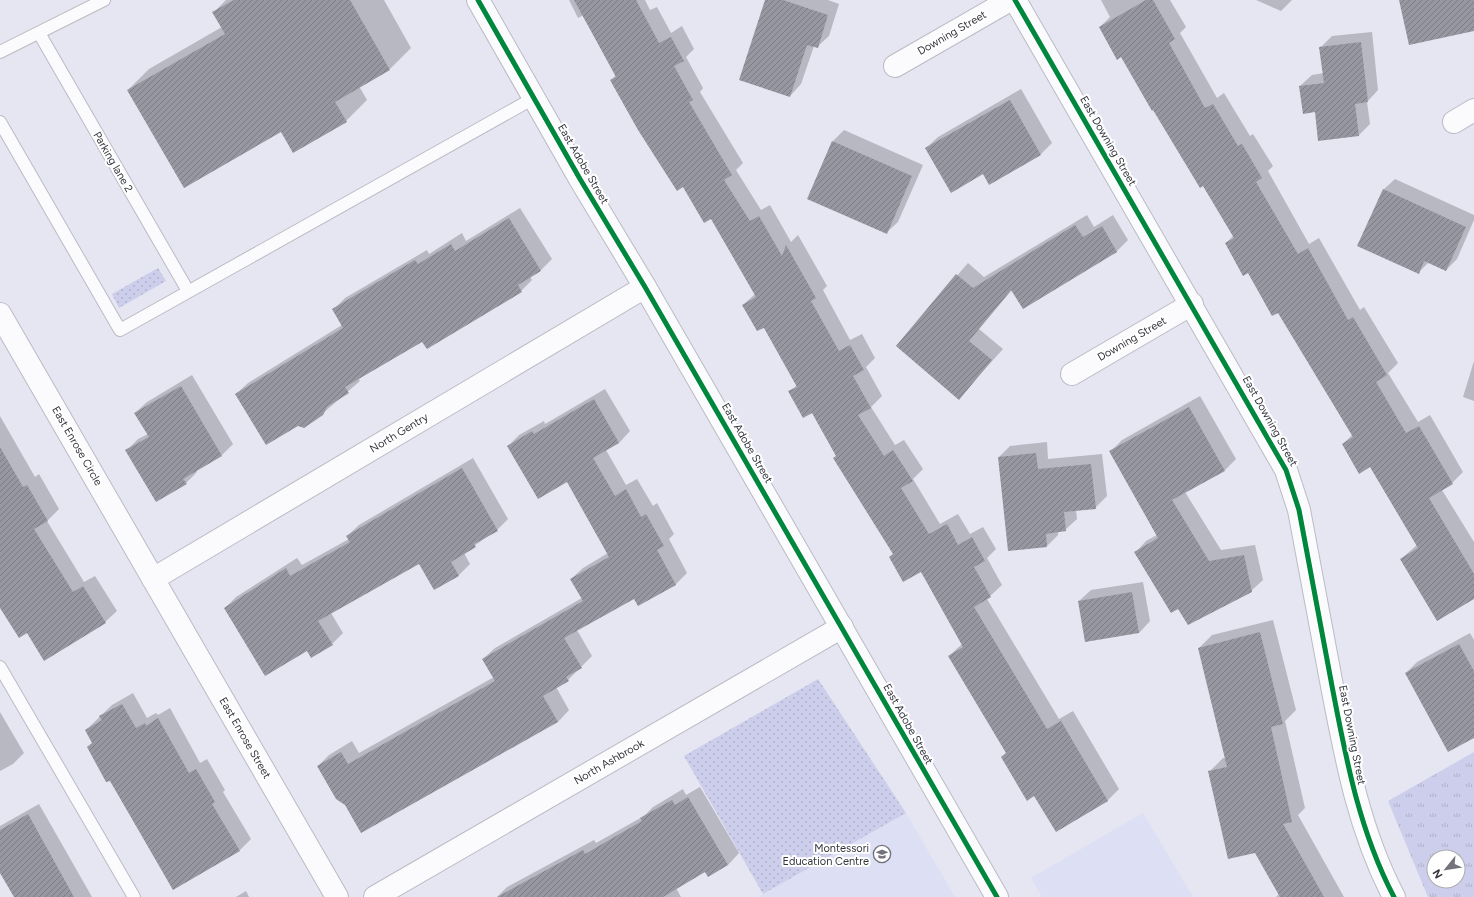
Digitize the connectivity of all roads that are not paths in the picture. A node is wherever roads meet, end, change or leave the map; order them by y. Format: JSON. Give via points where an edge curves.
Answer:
{"nodes":[{"id":1,"x":104,"y":0,"type":"edge"},
{"id":2,"x":478,"y":0,"type":"edge"},
{"id":3,"x":1010,"y":0,"type":"edge"},
{"id":4,"x":1015,"y":0,"type":"edge"},
{"id":5,"x":39,"y":33,"type":"junction"},
{"id":6,"x":0,"y":52,"type":"edge"},
{"id":7,"x":895,"y":66,"type":"dead end"},
{"id":8,"x":534,"y":98,"type":"junction"},
{"id":9,"x":1474,"y":110,"type":"edge"},
{"id":10,"x":0,"y":122,"type":"edge"},
{"id":11,"x":1454,"y":122,"type":"dead end"},
{"id":12,"x":645,"y":287,"type":"junction"},
{"id":13,"x":188,"y":291,"type":"junction"},
{"id":14,"x":1192,"y":304,"type":"junction"},
{"id":15,"x":0,"y":314,"type":"edge"},
{"id":16,"x":1072,"y":374,"type":"dead end"},
{"id":17,"x":153,"y":579,"type":"junction"},
{"id":18,"x":842,"y":627,"type":"junction"},
{"id":19,"x":0,"y":667,"type":"edge"},
{"id":20,"x":134,"y":897,"type":"edge"},
{"id":21,"x":337,"y":897,"type":"edge"},
{"id":22,"x":375,"y":897,"type":"edge"},
{"id":23,"x":997,"y":897,"type":"edge"},
{"id":24,"x":1394,"y":897,"type":"edge"}],
"edges":[{"from":1,"to":5,"type":"lane"},
{"from":2,"to":8,"type":"street","name":"East Adobe Street"},
{"from":3,"to":7,"type":"street","name":"Downing Street"},
{"from":4,"to":14,"type":"street","name":"East Downing Street"},
{"from":5,"to":6,"type":"lane"},
{"from":5,"to":13,"type":"lane","name":"Parking lane 2"},
{"from":8,"to":12,"type":"street","name":"East Adobe Street"},
{"from":8,"to":13,"type":"lane"},
{"from":9,"to":11,"type":"street"},
{"from":10,"to":13,"type":"lane","via":[[120,330]]},
{"from":12,"to":17,"type":"street","name":"North Gentry"},
{"from":12,"to":18,"type":"street","name":"East Adobe Street"},
{"from":14,"to":16,"type":"street","name":"Downing Street"},
{"from":14,"to":24,"type":"street","name":"East Downing Street","via":[[1277,451],[1294,491],[1348,773],[1367,837]]},
{"from":15,"to":17,"type":"street","name":"East Enrose Circle"},
{"from":17,"to":21,"type":"street","name":"East Enrose Street"},
{"from":18,"to":22,"type":"street","name":"North Ashbrook"},
{"from":18,"to":23,"type":"street","name":"East Adobe Street"},
{"from":19,"to":20,"type":"lane"}]}
